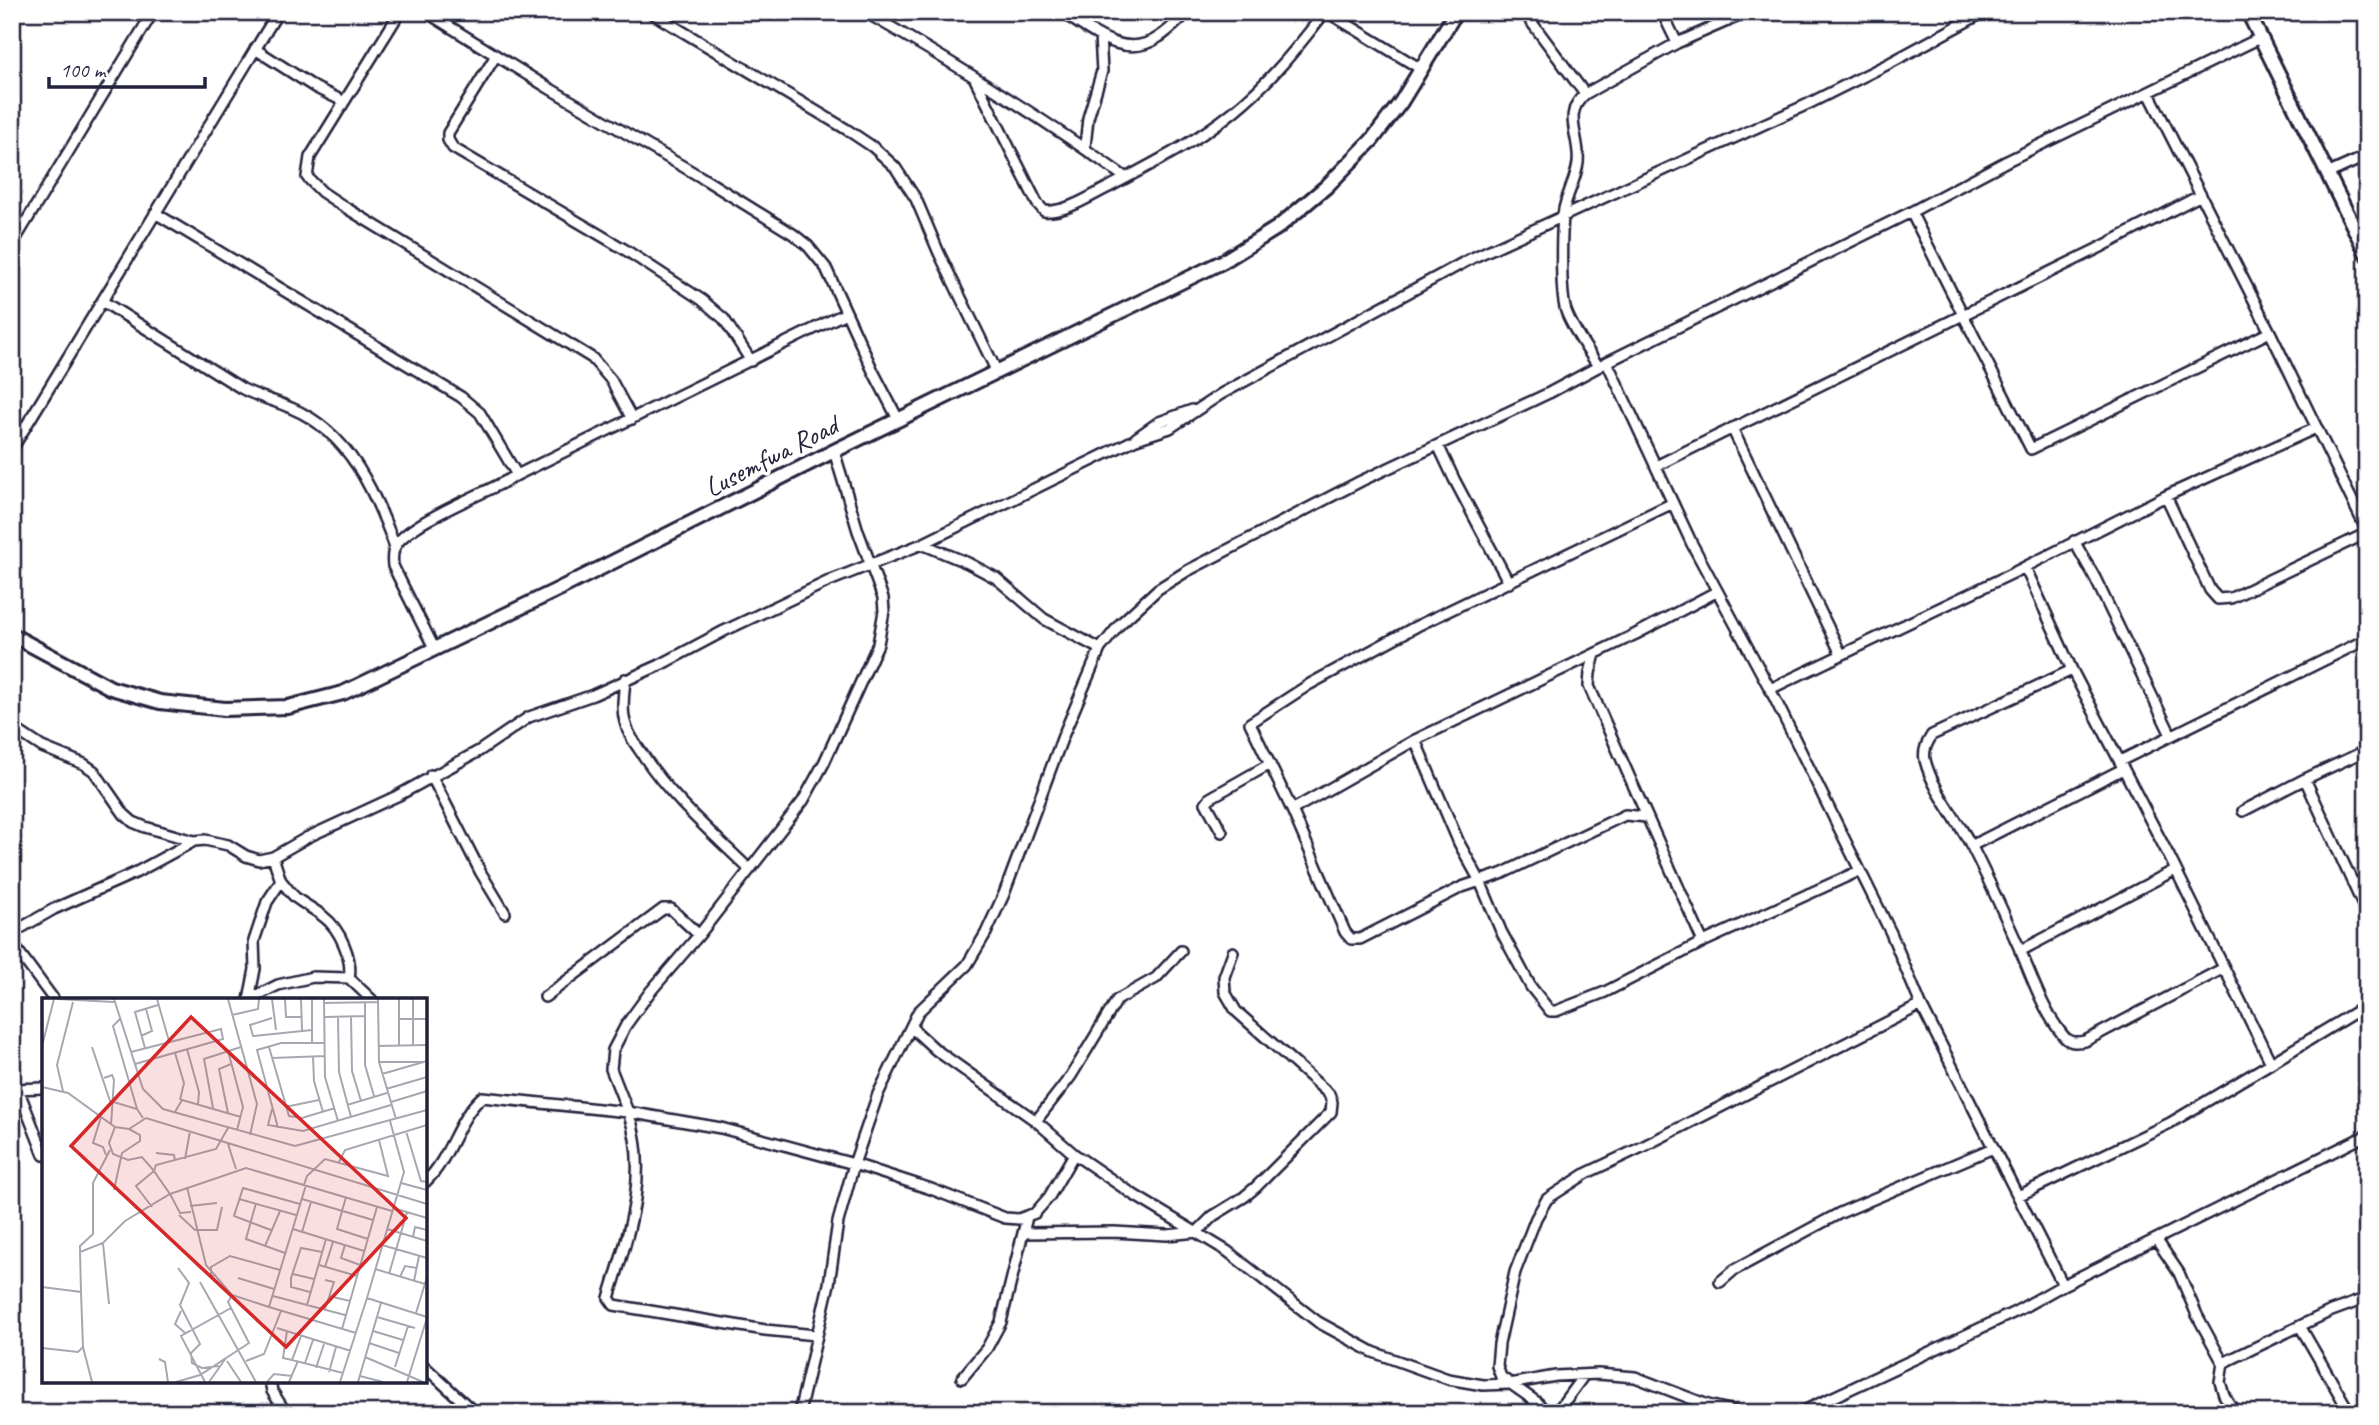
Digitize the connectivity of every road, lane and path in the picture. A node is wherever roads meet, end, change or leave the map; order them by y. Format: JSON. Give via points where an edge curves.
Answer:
{"nodes":[{"id":1,"x":153,"y":12,"type":"edge"},
{"id":2,"x":278,"y":12,"type":"edge"},
{"id":3,"x":400,"y":12,"type":"edge"},
{"id":4,"x":426,"y":12,"type":"edge"},
{"id":5,"x":650,"y":12,"type":"edge"},
{"id":6,"x":865,"y":12,"type":"edge"},
{"id":7,"x":1061,"y":12,"type":"edge"},
{"id":8,"x":1188,"y":12,"type":"edge"},
{"id":9,"x":1326,"y":12,"type":"edge"},
{"id":10,"x":1456,"y":12,"type":"edge"},
{"id":11,"x":1524,"y":12,"type":"edge"},
{"id":12,"x":1662,"y":12,"type":"edge"},
{"id":13,"x":1748,"y":12,"type":"edge"},
{"id":14,"x":1984,"y":12,"type":"edge"},
{"id":15,"x":2250,"y":13,"type":"edge"},
{"id":16,"x":1100,"y":36,"type":"junction"},
{"id":17,"x":2260,"y":38,"type":"junction"},
{"id":18,"x":1677,"y":43,"type":"junction"},
{"id":19,"x":256,"y":49,"type":"junction"},
{"id":20,"x":495,"y":57,"type":"junction"},
{"id":21,"x":1421,"y":69,"type":"junction"},
{"id":22,"x":974,"y":77,"type":"junction"},
{"id":23,"x":2149,"y":93,"type":"junction"},
{"id":24,"x":1585,"y":94,"type":"junction"},
{"id":25,"x":343,"y":101,"type":"junction"},
{"id":26,"x":1085,"y":147,"type":"junction"},
{"id":27,"x":2367,"y":156,"type":"edge"},
{"id":28,"x":2327,"y":174,"type":"junction"},
{"id":29,"x":1126,"y":177,"type":"junction"},
{"id":30,"x":2201,"y":195,"type":"junction"},
{"id":31,"x":1911,"y":212,"type":"junction"},
{"id":32,"x":155,"y":213,"type":"junction"},
{"id":33,"x":1563,"y":218,"type":"junction"},
{"id":34,"x":12,"y":245,"type":"edge"},
{"id":35,"x":2367,"y":254,"type":"edge"},
{"id":36,"x":102,"y":301,"type":"junction"},
{"id":37,"x":846,"y":313,"type":"junction"},
{"id":38,"x":1963,"y":314,"type":"junction"},
{"id":39,"x":2270,"y":332,"type":"junction"},
{"id":40,"x":751,"y":361,"type":"junction"},
{"id":41,"x":1602,"y":364,"type":"junction"},
{"id":42,"x":997,"y":372,"type":"junction"},
{"id":43,"x":632,"y":419,"type":"junction"},
{"id":44,"x":898,"y":419,"type":"junction"},
{"id":45,"x":1732,"y":428,"type":"junction"},
{"id":46,"x":2316,"y":428,"type":"junction"},
{"id":47,"x":1438,"y":445,"type":"junction"},
{"id":48,"x":12,"y":449,"type":"edge"},
{"id":49,"x":834,"y":451,"type":"junction"},
{"id":50,"x":1656,"y":466,"type":"junction"},
{"id":51,"x":517,"y":475,"type":"junction"},
{"id":52,"x":2166,"y":496,"type":"junction"},
{"id":53,"x":1673,"y":503,"type":"junction"},
{"id":54,"x":2367,"y":532,"type":"edge"},
{"id":55,"x":2074,"y":541,"type":"junction"},
{"id":56,"x":922,"y":544,"type":"junction"},
{"id":57,"x":395,"y":547,"type":"junction"},
{"id":58,"x":871,"y":565,"type":"junction"},
{"id":59,"x":2025,"y":567,"type":"junction"},
{"id":60,"x":1509,"y":583,"type":"junction"},
{"id":61,"x":1716,"y":592,"type":"junction"},
{"id":62,"x":12,"y":635,"type":"edge"},
{"id":63,"x":2367,"y":639,"type":"edge"},
{"id":64,"x":434,"y":648,"type":"junction"},
{"id":65,"x":1100,"y":649,"type":"junction"},
{"id":66,"x":1595,"y":654,"type":"junction"},
{"id":67,"x":1841,"y":654,"type":"junction"},
{"id":68,"x":2072,"y":670,"type":"junction"},
{"id":69,"x":625,"y":679,"type":"junction"},
{"id":70,"x":1770,"y":689,"type":"junction"},
{"id":71,"x":12,"y":727,"type":"edge"},
{"id":72,"x":2171,"y":735,"type":"junction"},
{"id":73,"x":1415,"y":740,"type":"junction"},
{"id":74,"x":2367,"y":750,"type":"edge"},
{"id":75,"x":1270,"y":764,"type":"junction"},
{"id":76,"x":2121,"y":765,"type":"junction"},
{"id":77,"x":431,"y":775,"type":"junction"},
{"id":78,"x":2305,"y":779,"type":"junction"},
{"id":79,"x":1638,"y":793,"type":"junction"},
{"id":80,"x":1292,"y":810,"type":"junction"},
{"id":81,"x":2243,"y":811,"type":"dead end"},
{"id":82,"x":1625,"y":815,"type":"junction"},
{"id":83,"x":1647,"y":817,"type":"junction"},
{"id":84,"x":1222,"y":832,"type":"dead end"},
{"id":85,"x":194,"y":841,"type":"junction"},
{"id":86,"x":1971,"y":846,"type":"junction"},
{"id":87,"x":273,"y":857,"type":"junction"},
{"id":88,"x":749,"y":869,"type":"junction"},
{"id":89,"x":2175,"y":870,"type":"junction"},
{"id":90,"x":1859,"y":871,"type":"junction"},
{"id":91,"x":2367,"y":878,"type":"edge"},
{"id":92,"x":281,"y":881,"type":"junction"},
{"id":93,"x":1480,"y":881,"type":"junction"},
{"id":94,"x":2354,"y":885,"type":"junction"},
{"id":95,"x":505,"y":913,"type":"dead end"},
{"id":96,"x":2367,"y":914,"type":"edge"},
{"id":97,"x":12,"y":933,"type":"edge"},
{"id":98,"x":699,"y":935,"type":"junction"},
{"id":99,"x":1703,"y":942,"type":"junction"},
{"id":100,"x":12,"y":943,"type":"edge"},
{"id":101,"x":1181,"y":951,"type":"dead end"},
{"id":102,"x":2020,"y":951,"type":"junction"},
{"id":103,"x":1233,"y":952,"type":"dead end"},
{"id":104,"x":2224,"y":968,"type":"junction"},
{"id":105,"x":349,"y":978,"type":"junction"},
{"id":106,"x":545,"y":997,"type":"dead end"},
{"id":107,"x":53,"y":998,"type":"edge"},
{"id":108,"x":249,"y":998,"type":"edge"},
{"id":109,"x":253,"y":998,"type":"edge"},
{"id":110,"x":370,"y":998,"type":"edge"},
{"id":111,"x":1921,"y":1005,"type":"junction"},
{"id":112,"x":2367,"y":1005,"type":"edge"},
{"id":113,"x":912,"y":1028,"type":"junction"},
{"id":114,"x":2271,"y":1063,"type":"junction"},
{"id":115,"x":42,"y":1088,"type":"edge"},
{"id":116,"x":15,"y":1089,"type":"edge"},
{"id":117,"x":628,"y":1112,"type":"junction"},
{"id":118,"x":1036,"y":1122,"type":"junction"},
{"id":119,"x":2367,"y":1135,"type":"edge"},
{"id":120,"x":1993,"y":1148,"type":"junction"},
{"id":121,"x":42,"y":1150,"type":"edge"},
{"id":122,"x":1074,"y":1154,"type":"junction"},
{"id":123,"x":854,"y":1164,"type":"junction"},
{"id":124,"x":427,"y":1180,"type":"edge"},
{"id":125,"x":2018,"y":1196,"type":"junction"},
{"id":126,"x":1027,"y":1217,"type":"junction"},
{"id":127,"x":1197,"y":1232,"type":"junction"},
{"id":128,"x":1023,"y":1233,"type":"junction"},
{"id":129,"x":2156,"y":1239,"type":"junction"},
{"id":130,"x":1720,"y":1282,"type":"dead end"},
{"id":131,"x":2063,"y":1285,"type":"junction"},
{"id":132,"x":2367,"y":1298,"type":"edge"},
{"id":133,"x":2300,"y":1326,"type":"junction"},
{"id":134,"x":816,"y":1335,"type":"junction"},
{"id":135,"x":2223,"y":1363,"type":"junction"},
{"id":136,"x":427,"y":1369,"type":"edge"},
{"id":137,"x":1584,"y":1375,"type":"junction"},
{"id":138,"x":962,"y":1377,"type":"dead end"},
{"id":139,"x":270,"y":1383,"type":"edge"},
{"id":140,"x":1509,"y":1384,"type":"junction"},
{"id":141,"x":286,"y":1413,"type":"edge"},
{"id":142,"x":475,"y":1413,"type":"edge"},
{"id":143,"x":799,"y":1413,"type":"edge"},
{"id":144,"x":1547,"y":1413,"type":"edge"},
{"id":145,"x":1556,"y":1413,"type":"edge"},
{"id":146,"x":1742,"y":1413,"type":"edge"},
{"id":147,"x":1799,"y":1413,"type":"edge"},
{"id":148,"x":2235,"y":1413,"type":"edge"},
{"id":149,"x":2350,"y":1413,"type":"edge"}],
"edges":[{"from":1,"to":34,"type":"street"},
{"from":2,"to":19,"type":"street"},
{"from":3,"to":25,"type":"street"},
{"from":4,"to":20,"type":"street"},
{"from":5,"to":42,"type":"street","via":[[846,129],[895,167],[916,199]]},
{"from":6,"to":22,"type":"street"},
{"from":7,"to":16,"type":"street"},
{"from":8,"to":16,"type":"street","via":[[1158,38],[1139,46],[1124,47]]},
{"from":9,"to":21,"type":"street"},
{"from":9,"to":29,"type":"street","via":[[1290,57],[1235,111]]},
{"from":10,"to":21,"type":"street","name":"Lusemfwa Road"},
{"from":11,"to":24,"type":"street"},
{"from":12,"to":18,"type":"street"},
{"from":13,"to":18,"type":"street"},
{"from":14,"to":33,"type":"street","via":[[1808,104]]},
{"from":15,"to":17,"type":"street"},
{"from":16,"to":26,"type":"street","via":[[1102,71]]},
{"from":17,"to":23,"type":"street"},
{"from":17,"to":28,"type":"street"},
{"from":18,"to":24,"type":"street"},
{"from":19,"to":25,"type":"street"},
{"from":19,"to":32,"type":"street"},
{"from":20,"to":37,"type":"street","via":[[793,234],[822,262]]},
{"from":20,"to":40,"type":"street","via":[[448,133],[453,148],[702,300],[724,319]]},
{"from":21,"to":42,"type":"street","name":"Lusemfwa Road","via":[[1372,141],[1277,228],[1222,262]]},
{"from":22,"to":26,"type":"street"},
{"from":22,"to":29,"type":"street","via":[[1044,211],[1054,212]]},
{"from":23,"to":30,"type":"street"},
{"from":23,"to":31,"type":"street"},
{"from":24,"to":33,"type":"street","via":[[1575,102],[1572,114],[1578,164]]},
{"from":25,"to":43,"type":"street","via":[[310,157],[310,181],[343,206],[592,358],[611,380]]},
{"from":26,"to":29,"type":"street"},
{"from":27,"to":28,"type":"street"},
{"from":28,"to":35,"type":"street"},
{"from":30,"to":38,"type":"street"},
{"from":30,"to":39,"type":"street"},
{"from":31,"to":38,"type":"street"},
{"from":31,"to":41,"type":"street"},
{"from":32,"to":36,"type":"street"},
{"from":32,"to":51,"type":"street","via":[[461,397],[480,413]]},
{"from":33,"to":41,"type":"street","via":[[1566,311]]},
{"from":33,"to":56,"type":"street","via":[[1472,258],[1197,408],[1170,428],[1136,439]]},
{"from":36,"to":48,"type":"street"},
{"from":36,"to":57,"type":"street","via":[[256,397],[292,408],[326,428],[365,478]]},
{"from":37,"to":40,"type":"street"},
{"from":37,"to":44,"type":"street"},
{"from":38,"to":39,"type":"street","via":[[2031,449]]},
{"from":38,"to":45,"type":"street"},
{"from":39,"to":46,"type":"street"},
{"from":40,"to":43,"type":"street"},
{"from":41,"to":47,"type":"street"},
{"from":41,"to":50,"type":"street"},
{"from":42,"to":44,"type":"street","name":"Lusemfwa Road"},
{"from":43,"to":51,"type":"street"},
{"from":44,"to":49,"type":"street","name":"Lusemfwa Road"},
{"from":45,"to":50,"type":"street"},
{"from":45,"to":67,"type":"street"},
{"from":46,"to":52,"type":"street"},
{"from":46,"to":54,"type":"street"},
{"from":47,"to":60,"type":"street"},
{"from":47,"to":65,"type":"street","via":[[1187,571],[1158,589]]},
{"from":49,"to":58,"type":"street"},
{"from":49,"to":64,"type":"street","name":"Lusemfwa Road"},
{"from":50,"to":53,"type":"street"},
{"from":51,"to":57,"type":"street","via":[[417,526]]},
{"from":52,"to":54,"type":"street","via":[[2218,599],[2231,598]]},
{"from":52,"to":55,"type":"street"},
{"from":53,"to":60,"type":"street"},
{"from":53,"to":61,"type":"street"},
{"from":55,"to":59,"type":"street"},
{"from":55,"to":72,"type":"street"},
{"from":56,"to":58,"type":"street"},
{"from":56,"to":65,"type":"street","via":[[996,578],[1044,619]]},
{"from":57,"to":64,"type":"street","via":[[393,566]]},
{"from":58,"to":69,"type":"street"},
{"from":58,"to":88,"type":"street","via":[[883,598],[878,644],[803,801]]},
{"from":59,"to":67,"type":"street"},
{"from":59,"to":68,"type":"street"},
{"from":60,"to":75,"type":"street","via":[[1417,626],[1252,720],[1251,727]]},
{"from":61,"to":66,"type":"street"},
{"from":61,"to":70,"type":"street"},
{"from":62,"to":64,"type":"street","name":"Lusemfwa Road","via":[[111,688],[160,702],[225,709],[288,706],[343,693]]},
{"from":63,"to":72,"type":"street"},
{"from":65,"to":113,"type":"street","via":[[986,933],[967,965],[918,1012]]},
{"from":66,"to":73,"type":"street"},
{"from":66,"to":79,"type":"street","via":[[1589,685]]},
{"from":67,"to":70,"type":"street"},
{"from":68,"to":76,"type":"street"},
{"from":68,"to":86,"type":"street","via":[[1932,735],[1924,757]]},
{"from":69,"to":77,"type":"street","via":[[529,717],[479,751]]},
{"from":69,"to":88,"type":"street","via":[[624,719],[637,747],[684,807]]},
{"from":70,"to":90,"type":"street"},
{"from":71,"to":85,"type":"street","via":[[41,747],[94,771],[134,822]]},
{"from":72,"to":76,"type":"street"},
{"from":73,"to":80,"type":"street"},
{"from":73,"to":93,"type":"street"},
{"from":74,"to":78,"type":"street"},
{"from":75,"to":80,"type":"street"},
{"from":75,"to":84,"type":"street","via":[[1210,797],[1206,803]]},
{"from":76,"to":86,"type":"street"},
{"from":76,"to":89,"type":"street"},
{"from":77,"to":87,"type":"street"},
{"from":77,"to":95,"type":"street"},
{"from":78,"to":81,"type":"street"},
{"from":78,"to":94,"type":"street"},
{"from":79,"to":82,"type":"street"},
{"from":79,"to":83,"type":"street"},
{"from":80,"to":93,"type":"street","via":[[1351,939],[1360,939]]},
{"from":82,"to":83,"type":"street"},
{"from":82,"to":93,"type":"street"},
{"from":83,"to":99,"type":"street"},
{"from":85,"to":87,"type":"street","via":[[228,845],[259,860]]},
{"from":85,"to":97,"type":"street"},
{"from":86,"to":102,"type":"street"},
{"from":87,"to":92,"type":"street"},
{"from":88,"to":98,"type":"street"},
{"from":89,"to":102,"type":"street"},
{"from":89,"to":104,"type":"street"},
{"from":90,"to":99,"type":"street"},
{"from":90,"to":111,"type":"street"},
{"from":91,"to":94,"type":"street"},
{"from":92,"to":105,"type":"street","via":[[326,918],[341,938]]},
{"from":92,"to":108,"type":"street","via":[[267,902],[254,941]]},
{"from":93,"to":99,"type":"street","via":[[1518,964],[1550,1011],[1605,992]]},
{"from":94,"to":96,"type":"street"},
{"from":98,"to":106,"type":"street","via":[[671,909],[663,909]]},
{"from":98,"to":117,"type":"street","via":[[650,992],[613,1050],[611,1069]]},
{"from":100,"to":107,"type":"street"},
{"from":101,"to":118,"type":"street","via":[[1156,978],[1117,1000],[1071,1076]]},
{"from":102,"to":104,"type":"street","via":[[2061,1034],[2076,1043]]},
{"from":103,"to":127,"type":"street","via":[[1224,992],[1236,1011],[1329,1094],[1331,1112],[1244,1197]]},
{"from":104,"to":114,"type":"street"},
{"from":105,"to":109,"type":"street","via":[[313,976],[278,985]]},
{"from":105,"to":110,"type":"street"},
{"from":111,"to":120,"type":"street"},
{"from":111,"to":140,"type":"street","via":[[1587,1173],[1547,1199],[1515,1272],[1499,1344],[1497,1366]]},
{"from":112,"to":114,"type":"street"},
{"from":113,"to":118,"type":"street"},
{"from":113,"to":123,"type":"street","via":[[878,1094]]},
{"from":114,"to":125,"type":"street","via":[[2170,1123]]},
{"from":115,"to":116,"type":"street"},
{"from":116,"to":121,"type":"street"},
{"from":117,"to":123,"type":"street","via":[[720,1128]]},
{"from":117,"to":124,"type":"street","via":[[482,1097]]},
{"from":117,"to":134,"type":"street","via":[[639,1154],[636,1193],[610,1302]]},
{"from":118,"to":122,"type":"street"},
{"from":119,"to":129,"type":"street"},
{"from":120,"to":125,"type":"street"},
{"from":120,"to":130,"type":"street","via":[[1840,1213]]},
{"from":122,"to":126,"type":"street","via":[[1049,1197]]},
{"from":122,"to":127,"type":"street"},
{"from":123,"to":126,"type":"street","via":[[1005,1218]]},
{"from":123,"to":134,"type":"street"},
{"from":125,"to":131,"type":"street"},
{"from":126,"to":128,"type":"street"},
{"from":127,"to":128,"type":"street"},
{"from":127,"to":140,"type":"street","via":[[1318,1322],[1373,1352],[1457,1382]]},
{"from":128,"to":138,"type":"street","via":[[1001,1322],[987,1349]]},
{"from":129,"to":131,"type":"street"},
{"from":129,"to":135,"type":"street","via":[[2179,1273]]},
{"from":131,"to":147,"type":"street"},
{"from":132,"to":133,"type":"street"},
{"from":133,"to":135,"type":"street"},
{"from":133,"to":149,"type":"street"},
{"from":134,"to":143,"type":"street"},
{"from":135,"to":148,"type":"street","via":[[2220,1382]]},
{"from":136,"to":142,"type":"street"},
{"from":137,"to":140,"type":"street"},
{"from":137,"to":145,"type":"street"},
{"from":137,"to":146,"type":"street","via":[[1635,1377]]},
{"from":139,"to":141,"type":"street"},
{"from":140,"to":144,"type":"street"}]}
